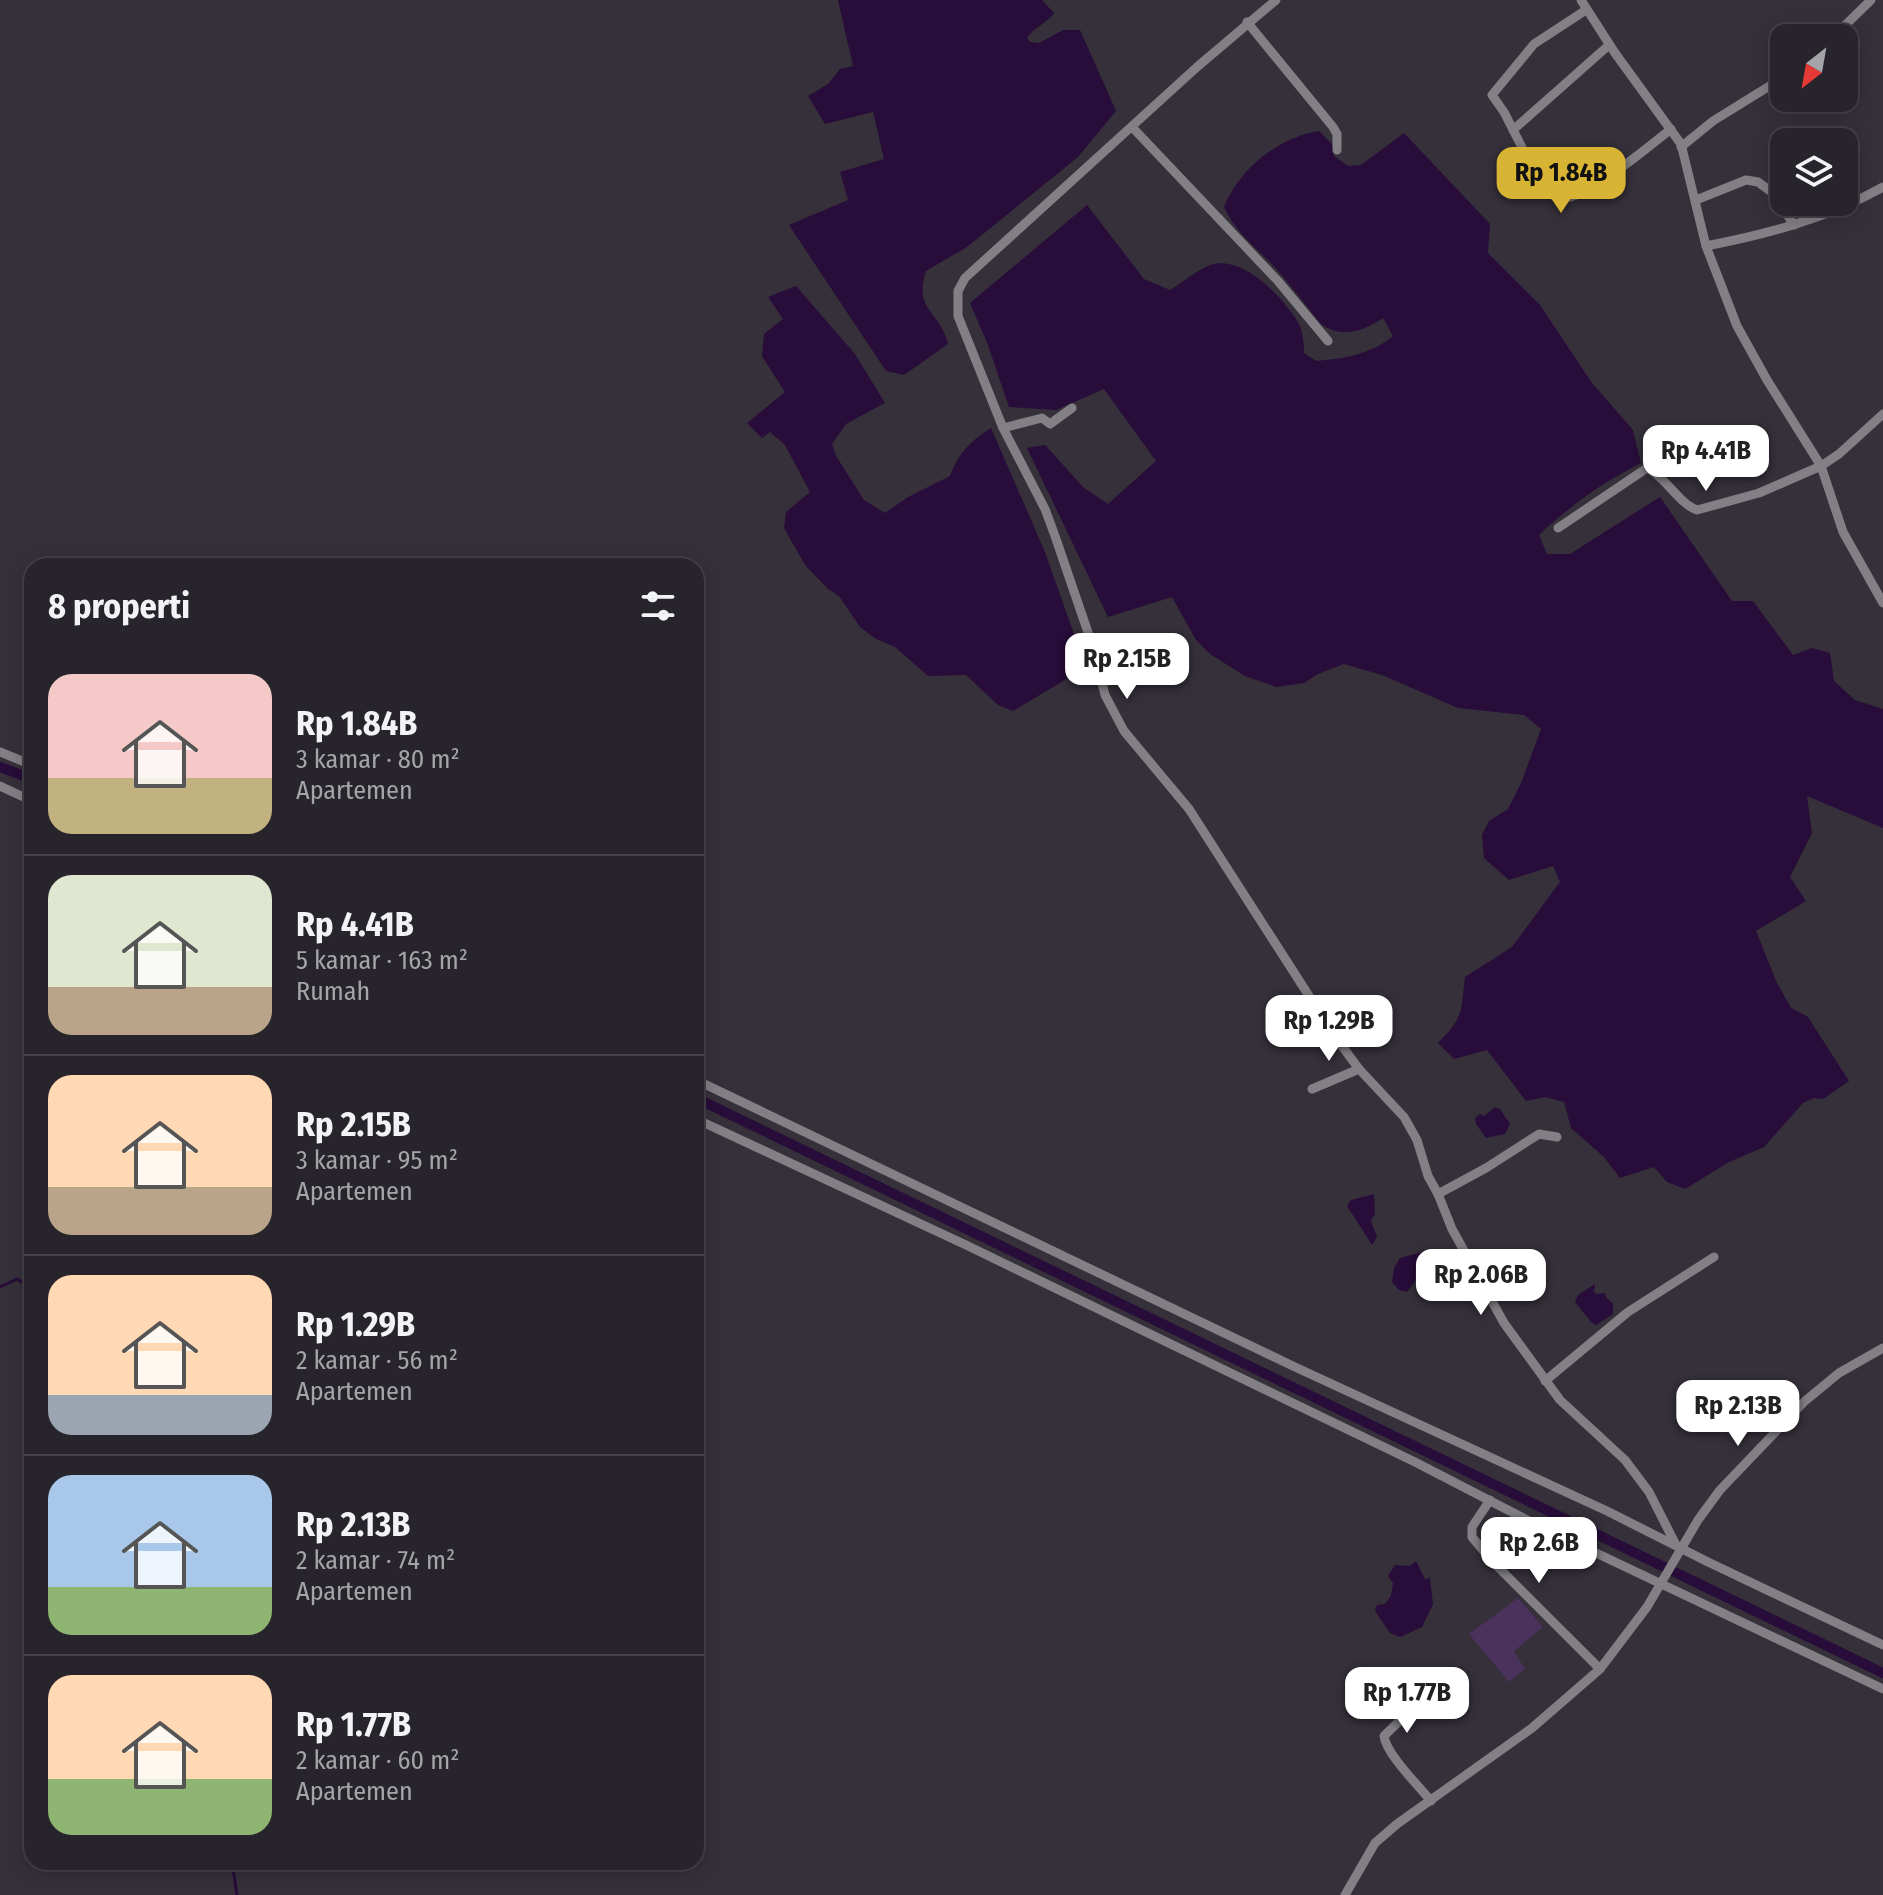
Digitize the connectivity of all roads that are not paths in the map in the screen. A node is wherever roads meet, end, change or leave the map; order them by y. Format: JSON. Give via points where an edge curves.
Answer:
{"nodes":[{"id":1,"x":1276,"y":0,"type":"edge"},
{"id":2,"x":1871,"y":0,"type":"edge"},
{"id":3,"x":1584,"y":5,"type":"edge"},
{"id":4,"x":1247,"y":22,"type":"junction"},
{"id":5,"x":1846,"y":24,"type":"edge"},
{"id":6,"x":1609,"y":45,"type":"junction"},
{"id":7,"x":1770,"y":86,"type":"edge"},
{"id":8,"x":1132,"y":127,"type":"junction"},
{"id":9,"x":1671,"y":129,"type":"junction"},
{"id":10,"x":1513,"y":130,"type":"junction"},
{"id":11,"x":1681,"y":147,"type":"junction"},
{"id":12,"x":1337,"y":150,"type":"dead end"},
{"id":13,"x":1883,"y":187,"type":"edge"},
{"id":14,"x":1770,"y":192,"type":"edge"},
{"id":15,"x":1858,"y":199,"type":"edge"},
{"id":16,"x":1696,"y":200,"type":"junction"},
{"id":17,"x":1788,"y":216,"type":"edge"},
{"id":18,"x":1819,"y":216,"type":"edge"},
{"id":19,"x":1794,"y":225,"type":"junction"},
{"id":20,"x":1706,"y":246,"type":"junction"},
{"id":21,"x":1328,"y":341,"type":"dead end"},
{"id":22,"x":1072,"y":408,"type":"dead end"},
{"id":23,"x":1883,"y":414,"type":"edge"},
{"id":24,"x":1003,"y":428,"type":"junction"},
{"id":25,"x":1821,"y":466,"type":"junction"},
{"id":26,"x":1558,"y":528,"type":"dead end"},
{"id":27,"x":1883,"y":603,"type":"edge"},
{"id":28,"x":0,"y":752,"type":"edge"},
{"id":29,"x":24,"y":762,"type":"edge"},
{"id":30,"x":0,"y":786,"type":"edge"},
{"id":31,"x":24,"y":797,"type":"edge"},
{"id":32,"x":1359,"y":1069,"type":"junction"},
{"id":33,"x":704,"y":1084,"type":"edge"},
{"id":34,"x":1312,"y":1089,"type":"dead end"},
{"id":35,"x":704,"y":1123,"type":"edge"},
{"id":36,"x":1557,"y":1137,"type":"dead end"},
{"id":37,"x":1438,"y":1194,"type":"junction"},
{"id":38,"x":1714,"y":1257,"type":"dead end"},
{"id":39,"x":1883,"y":1348,"type":"edge"},
{"id":40,"x":1545,"y":1381,"type":"junction"},
{"id":41,"x":1490,"y":1500,"type":"junction"},
{"id":42,"x":1679,"y":1550,"type":"junction"},
{"id":43,"x":1664,"y":1580,"type":"junction"},
{"id":44,"x":1883,"y":1645,"type":"edge"},
{"id":45,"x":1600,"y":1669,"type":"junction"},
{"id":46,"x":1448,"y":1674,"type":"dead end"},
{"id":47,"x":1883,"y":1689,"type":"edge"},
{"id":48,"x":1431,"y":1801,"type":"junction"},
{"id":49,"x":1345,"y":1895,"type":"edge"}],
"edges":[{"from":1,"to":4,"type":"street"},
{"from":2,"to":5,"type":"street"},
{"from":3,"to":6,"type":"street"},
{"from":3,"to":10,"type":"street","via":[[1534,44],[1492,95]]},
{"from":4,"to":8,"type":"street"},
{"from":4,"to":12,"type":"street","via":[[1333,127]]},
{"from":6,"to":9,"type":"street"},
{"from":6,"to":10,"type":"street"},
{"from":7,"to":11,"type":"street"},
{"from":8,"to":21,"type":"street"},
{"from":8,"to":24,"type":"street","via":[[965,278],[958,291],[958,316]]},
{"from":9,"to":10,"type":"street","via":[[1583,193],[1560,199],[1540,183]]},
{"from":9,"to":11,"type":"street"},
{"from":11,"to":16,"type":"street"},
{"from":13,"to":15,"type":"street"},
{"from":14,"to":16,"type":"street","via":[[1746,180]]},
{"from":16,"to":20,"type":"street"},
{"from":17,"to":19,"type":"street"},
{"from":18,"to":19,"type":"street"},
{"from":19,"to":20,"type":"street"},
{"from":20,"to":25,"type":"street","via":[[1752,355]]},
{"from":22,"to":24,"type":"street","via":[[1050,424],[1042,418]]},
{"from":23,"to":25,"type":"street"},
{"from":24,"to":32,"type":"street","via":[[1045,509],[1105,695],[1124,731],[1189,809]]},
{"from":25,"to":26,"type":"street","via":[[1702,510],[1691,508],[1647,468]]},
{"from":25,"to":27,"type":"street","via":[[1843,532]]},
{"from":28,"to":29,"type":"street"},
{"from":30,"to":31,"type":"street"},
{"from":32,"to":34,"type":"street"},
{"from":32,"to":37,"type":"street","via":[[1404,1117]]},
{"from":33,"to":42,"type":"street","via":[[1607,1511]]},
{"from":35,"to":41,"type":"street"},
{"from":36,"to":37,"type":"street","via":[[1539,1134]]},
{"from":37,"to":40,"type":"street","via":[[1504,1323]]},
{"from":38,"to":40,"type":"street","via":[[1628,1312]]},
{"from":39,"to":42,"type":"street","via":[[1839,1373],[1805,1401],[1720,1490]]},
{"from":40,"to":42,"type":"street","via":[[1625,1460],[1649,1492]]},
{"from":41,"to":43,"type":"street"},
{"from":41,"to":45,"type":"street","via":[[1472,1527],[1472,1537]]},
{"from":42,"to":43,"type":"street"},
{"from":42,"to":44,"type":"street"},
{"from":43,"to":45,"type":"street"},
{"from":43,"to":47,"type":"street"},
{"from":45,"to":48,"type":"street","via":[[1532,1728]]},
{"from":46,"to":48,"type":"street","via":[[1384,1736]]},
{"from":48,"to":49,"type":"street","via":[[1375,1843]]}]}
